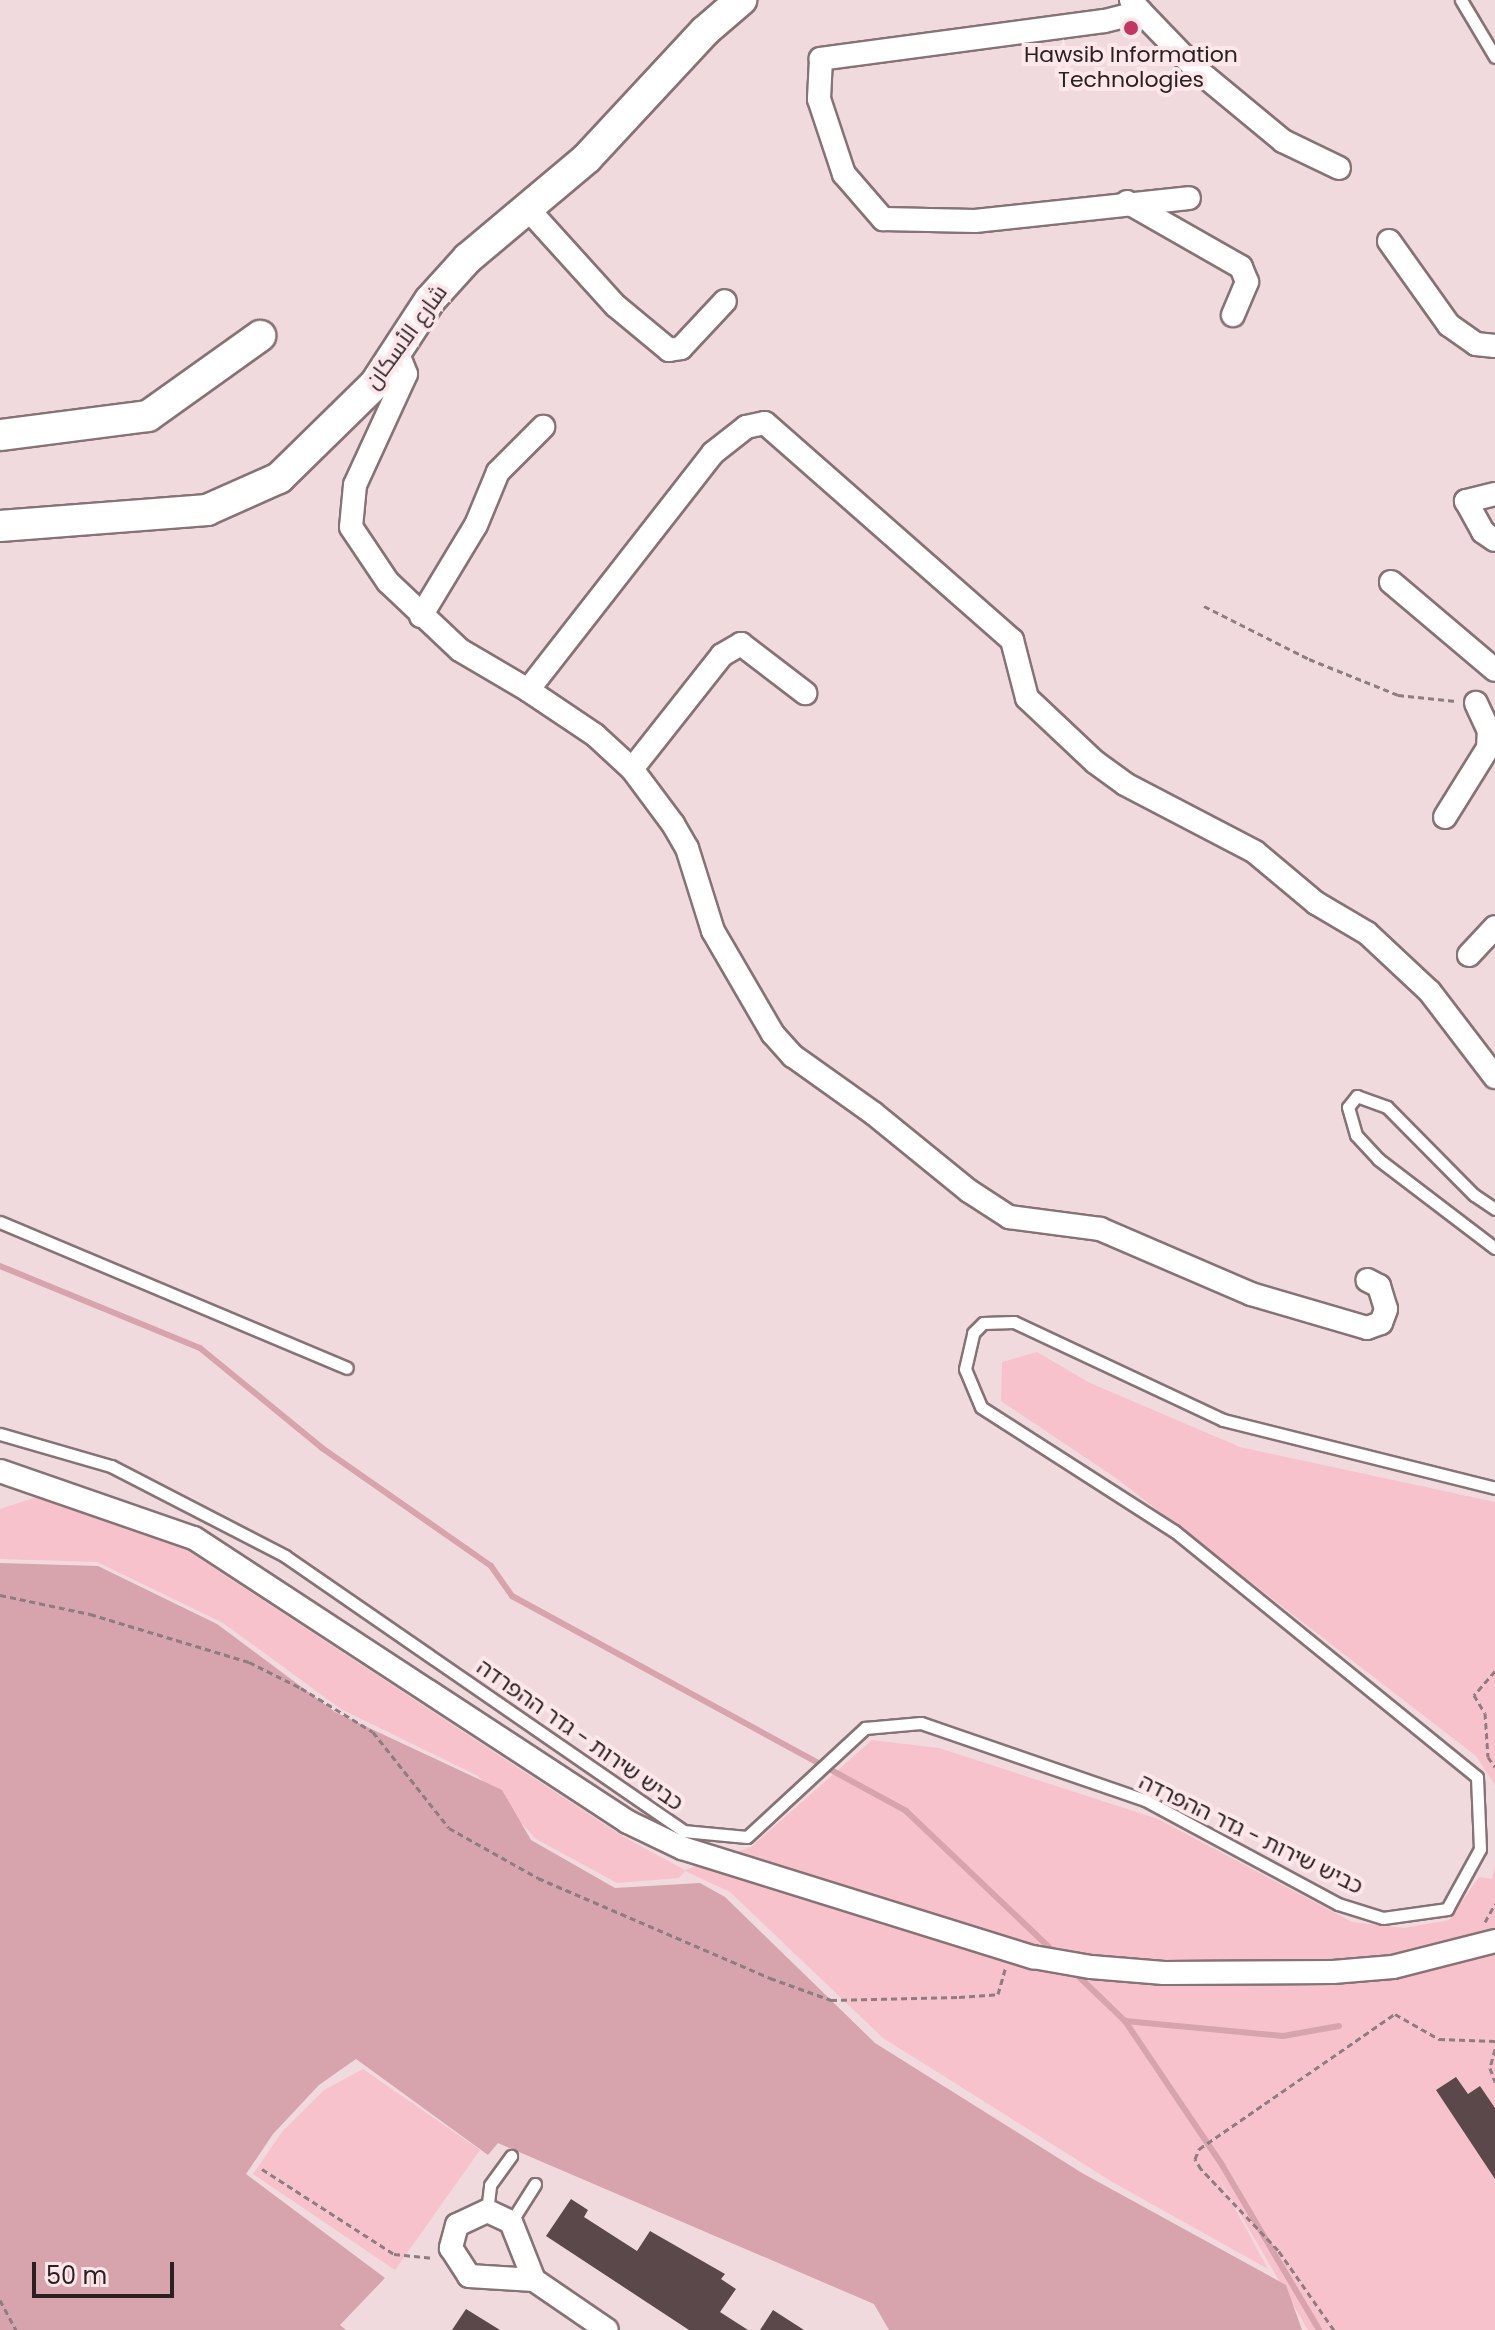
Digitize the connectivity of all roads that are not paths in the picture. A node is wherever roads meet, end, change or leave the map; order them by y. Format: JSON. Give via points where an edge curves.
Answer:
{"nodes":[{"id":1,"x":741,"y":0,"type":"edge"},
{"id":2,"x":1466,"y":1,"type":"edge"},
{"id":3,"x":1136,"y":6,"type":"edge"},
{"id":4,"x":1495,"y":57,"type":"edge"},
{"id":5,"x":1339,"y":168,"type":"dead end"},
{"id":6,"x":1189,"y":198,"type":"dead end"},
{"id":7,"x":1127,"y":202,"type":"junction"},
{"id":8,"x":527,"y":208,"type":"junction"},
{"id":9,"x":1389,"y":241,"type":"dead end"},
{"id":10,"x":725,"y":301,"type":"dead end"},
{"id":11,"x":1233,"y":315,"type":"dead end"},
{"id":12,"x":260,"y":336,"type":"dead end"},
{"id":13,"x":1495,"y":346,"type":"edge"},
{"id":14,"x":396,"y":349,"type":"junction"},
{"id":15,"x":543,"y":427,"type":"dead end"},
{"id":16,"x":0,"y":435,"type":"edge"},
{"id":17,"x":1495,"y":494,"type":"edge"},
{"id":18,"x":0,"y":526,"type":"edge"},
{"id":19,"x":1495,"y":540,"type":"edge"},
{"id":20,"x":1391,"y":582,"type":"dead end"},
{"id":21,"x":421,"y":616,"type":"junction"},
{"id":22,"x":1495,"y":670,"type":"edge"},
{"id":23,"x":1495,"y":677,"type":"edge"},
{"id":24,"x":528,"y":690,"type":"junction"},
{"id":25,"x":805,"y":693,"type":"dead end"},
{"id":26,"x":1476,"y":703,"type":"junction"},
{"id":27,"x":1495,"y":718,"type":"edge"},
{"id":28,"x":632,"y":769,"type":"junction"},
{"id":29,"x":1445,"y":817,"type":"dead end"},
{"id":30,"x":1495,"y":927,"type":"edge"},
{"id":31,"x":1469,"y":955,"type":"dead end"},
{"id":32,"x":1495,"y":1077,"type":"edge"},
{"id":33,"x":1495,"y":1209,"type":"edge"},
{"id":34,"x":0,"y":1222,"type":"edge"},
{"id":35,"x":1495,"y":1248,"type":"edge"},
{"id":36,"x":1367,"y":1280,"type":"dead end"},
{"id":37,"x":347,"y":1368,"type":"dead end"},
{"id":38,"x":0,"y":1434,"type":"edge"},
{"id":39,"x":0,"y":1471,"type":"edge"},
{"id":40,"x":1495,"y":1488,"type":"edge"},
{"id":41,"x":1495,"y":1941,"type":"edge"},
{"id":42,"x":511,"y":2156,"type":"dead end"},
{"id":43,"x":535,"y":2184,"type":"dead end"},
{"id":44,"x":487,"y":2211,"type":"junction"},
{"id":45,"x":511,"y":2222,"type":"junction"},
{"id":46,"x":534,"y":2280,"type":"junction"},
{"id":47,"x":607,"y":2330,"type":"edge"}],
"edges":[{"from":1,"to":8,"type":"street","name":"شارع الأسكان","via":[[705,31],[587,158]]},
{"from":2,"to":4,"type":"lane"},
{"from":3,"to":5,"type":"street","via":[[1196,69],[1283,141]]},
{"from":3,"to":7,"type":"street","via":[[821,59],[819,99],[844,174],[883,219],[975,221]]},
{"from":6,"to":7,"type":"street"},
{"from":7,"to":11,"type":"street","via":[[1241,267],[1247,282]]},
{"from":8,"to":10,"type":"street","via":[[616,306],[669,350],[681,348]]},
{"from":8,"to":14,"type":"street","name":"شارع الأسكان","via":[[468,258]]},
{"from":9,"to":13,"type":"street","via":[[1449,325],[1476,344]]},
{"from":12,"to":16,"type":"street","via":[[148,416]]},
{"from":14,"to":18,"type":"street","name":"شارع الأسكان","via":[[375,384],[330,431],[279,478],[245,498],[207,510]]},
{"from":14,"to":21,"type":"street","via":[[406,374],[355,485],[351,527],[360,547]]},
{"from":15,"to":21,"type":"street","via":[[498,472],[476,525]]},
{"from":17,"to":19,"type":"street","via":[[1466,501],[1477,524]]},
{"from":20,"to":22,"type":"street"},
{"from":21,"to":24,"type":"street","via":[[460,650]]},
{"from":23,"to":26,"type":"street"},
{"from":24,"to":28,"type":"street","via":[[595,735]]},
{"from":24,"to":32,"type":"street","via":[[713,453],[746,427],[765,423],[1012,640],[1027,698],[1095,762],[1125,784],[1255,852],[1316,903],[1367,933],[1430,992]]},
{"from":25,"to":28,"type":"street","via":[[741,644],[722,655]]},
{"from":26,"to":27,"type":"street"},
{"from":26,"to":29,"type":"street","via":[[1489,731],[1488,748]]},
{"from":28,"to":36,"type":"street","via":[[687,848],[713,931],[773,1034],[793,1056],[969,1191],[1009,1217],[1100,1229],[1251,1294],[1367,1328],[1381,1323],[1386,1309],[1379,1286]]},
{"from":30,"to":31,"type":"street"},
{"from":33,"to":35,"type":"lane","via":[[1474,1195],[1387,1107],[1357,1096],[1348,1107],[1356,1135],[1378,1159]]},
{"from":34,"to":37,"type":"lane"},
{"from":38,"to":40,"type":"lane","name":"כביש שירות - גדר ההפרדה","via":[[111,1466],[285,1556],[683,1831],[747,1837],[865,1728],[921,1723],[1145,1800],[1338,1904],[1383,1918],[1447,1909],[1480,1849],[1477,1777],[1174,1531],[981,1407],[965,1369],[973,1333],[983,1323],[1014,1322],[1223,1420]]},
{"from":39,"to":41,"type":"street","via":[[194,1538],[628,1822],[682,1848],[1011,1950],[1091,1967],[1255,1975],[1393,1967]]},
{"from":42,"to":44,"type":"lane","via":[[490,2185]]},
{"from":43,"to":45,"type":"lane"},
{"from":44,"to":45,"type":"street"},
{"from":44,"to":46,"type":"street","via":[[457,2225],[454,2259],[480,2279]]},
{"from":45,"to":46,"type":"street"},
{"from":46,"to":47,"type":"street"}]}
